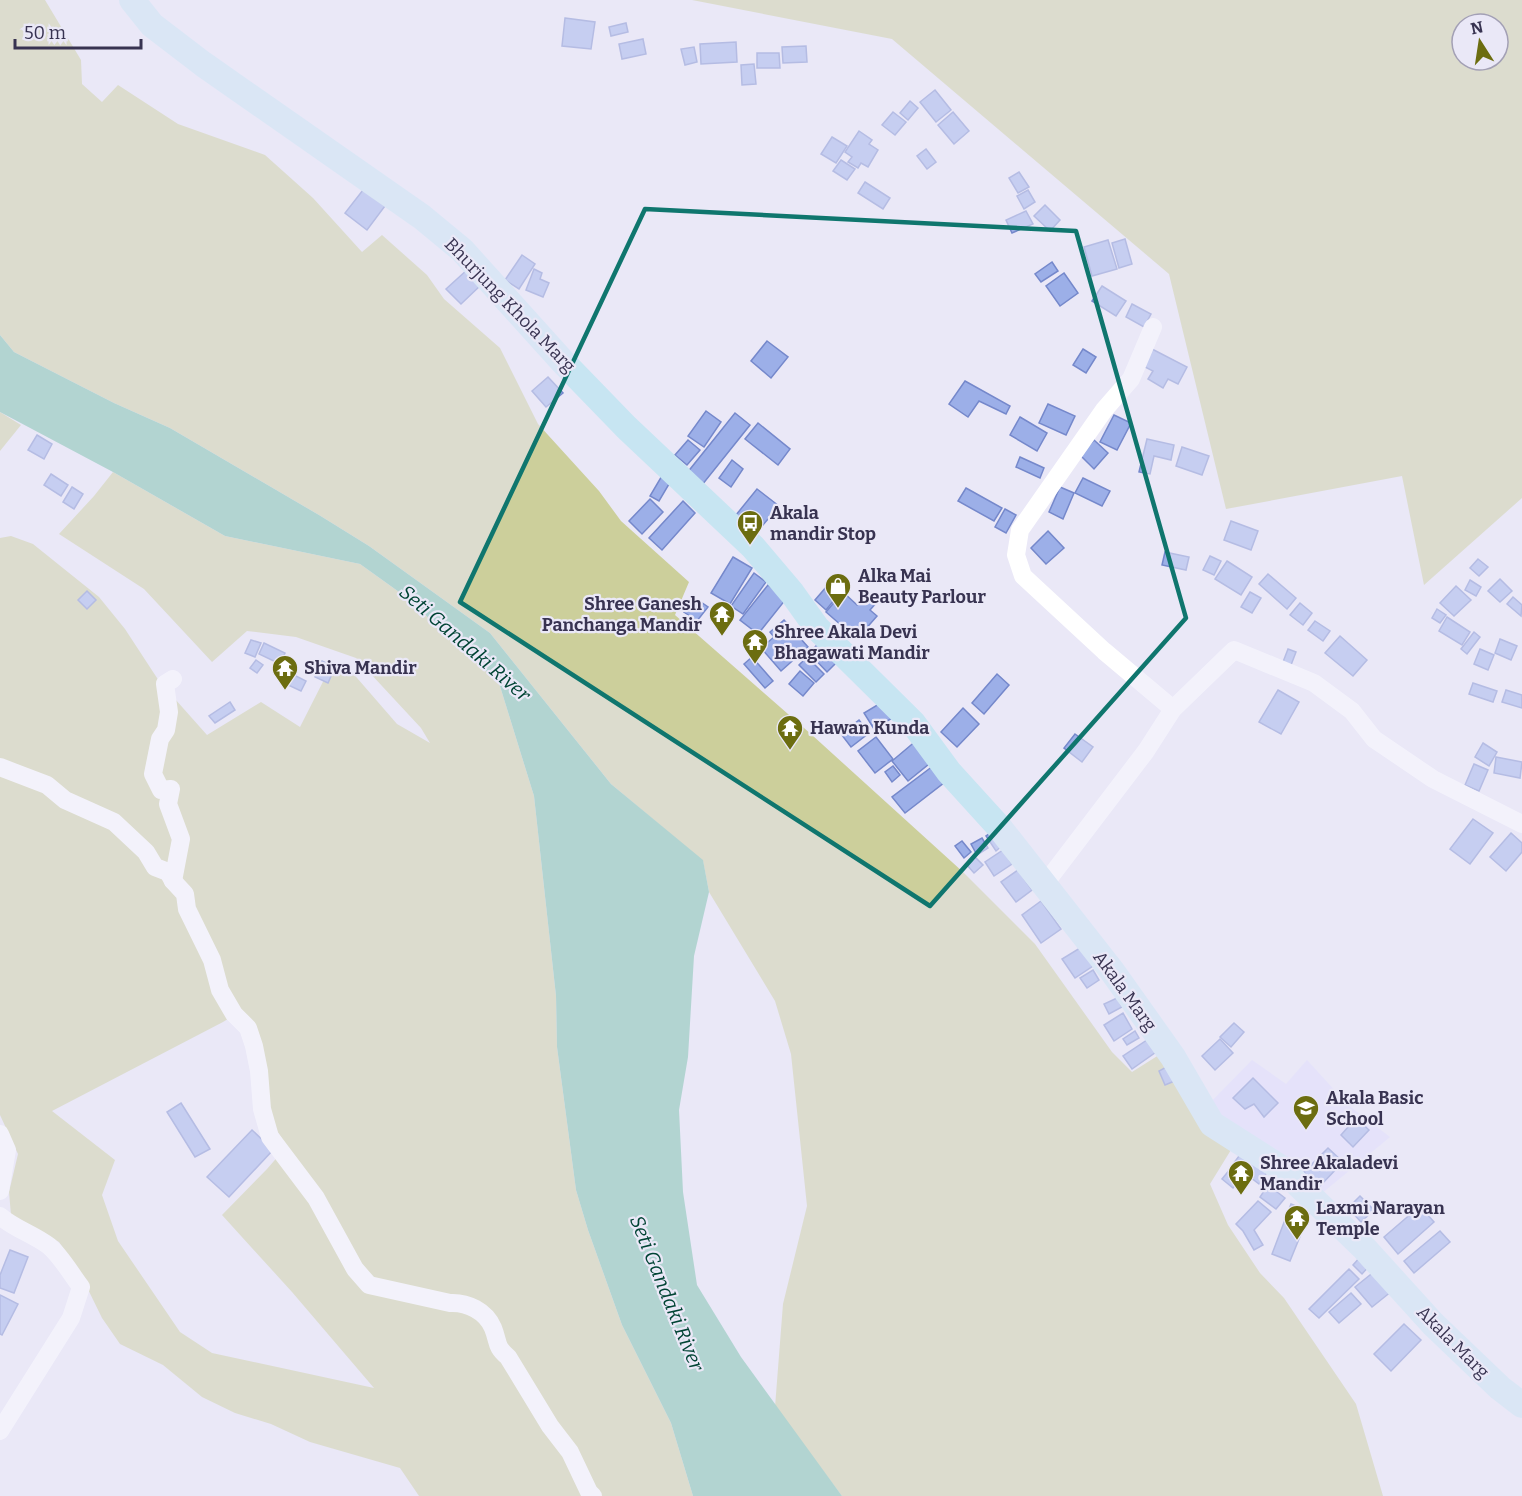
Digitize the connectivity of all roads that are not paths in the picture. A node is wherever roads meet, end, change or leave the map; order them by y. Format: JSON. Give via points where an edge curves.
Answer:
{"nodes":[{"id":1,"x":132,"y":0,"type":"edge"},
{"id":2,"x":1153,"y":327,"type":"dead end"},
{"id":3,"x":753,"y":547,"type":"joint"},
{"id":4,"x":172,"y":679,"type":"dead end"},
{"id":5,"x":1173,"y":709,"type":"junction"},
{"id":6,"x":0,"y":767,"type":"edge"},
{"id":7,"x":1522,"y":824,"type":"edge"},
{"id":8,"x":173,"y":880,"type":"junction"},
{"id":9,"x":1044,"y":885,"type":"junction"},
{"id":10,"x":0,"y":1134,"type":"edge"},
{"id":11,"x":0,"y":1191,"type":"edge"},
{"id":12,"x":0,"y":1216,"type":"edge"},
{"id":13,"x":1522,"y":1405,"type":"edge"},
{"id":14,"x":0,"y":1431,"type":"edge"},
{"id":15,"x":593,"y":1496,"type":"edge"}],
"edges":[{"from":1,"to":3,"type":"main road","name":"Bhurjung Khola Marg","via":[[152,25],[203,64],[422,217],[462,250],[626,427]]},
{"from":2,"to":5,"type":"street","via":[[1131,379],[1104,410],[1020,530],[1016,555],[1023,576]]},
{"from":3,"to":9,"type":"main road","name":"Akala Marg","via":[[817,628],[913,723]]},
{"from":4,"to":8,"type":"street","via":[[165,684],[166,730],[160,739],[153,774],[161,790],[171,789],[168,804],[181,839]]},
{"from":5,"to":7,"type":"street","via":[[1234,650],[1314,683],[1352,711],[1374,739],[1433,779]]},
{"from":5,"to":9,"type":"street","via":[[1146,751]]},
{"from":6,"to":8,"type":"street","via":[[47,785],[65,800],[114,822]]},
{"from":8,"to":15,"type":"street","via":[[185,894],[187,909],[212,960],[220,990],[248,1028],[270,1137],[316,1198],[355,1269],[369,1285],[460,1302],[483,1314],[493,1327],[498,1349],[508,1357],[570,1452]]},
{"from":9,"to":13,"type":"main road","name":"Akala Marg","via":[[1173,1057],[1212,1124],[1281,1168],[1365,1249],[1433,1324]]},
{"from":10,"to":11,"type":"street","via":[[7,1149]]},
{"from":12,"to":14,"type":"street","via":[[50,1247],[81,1287],[71,1318]]}]}
